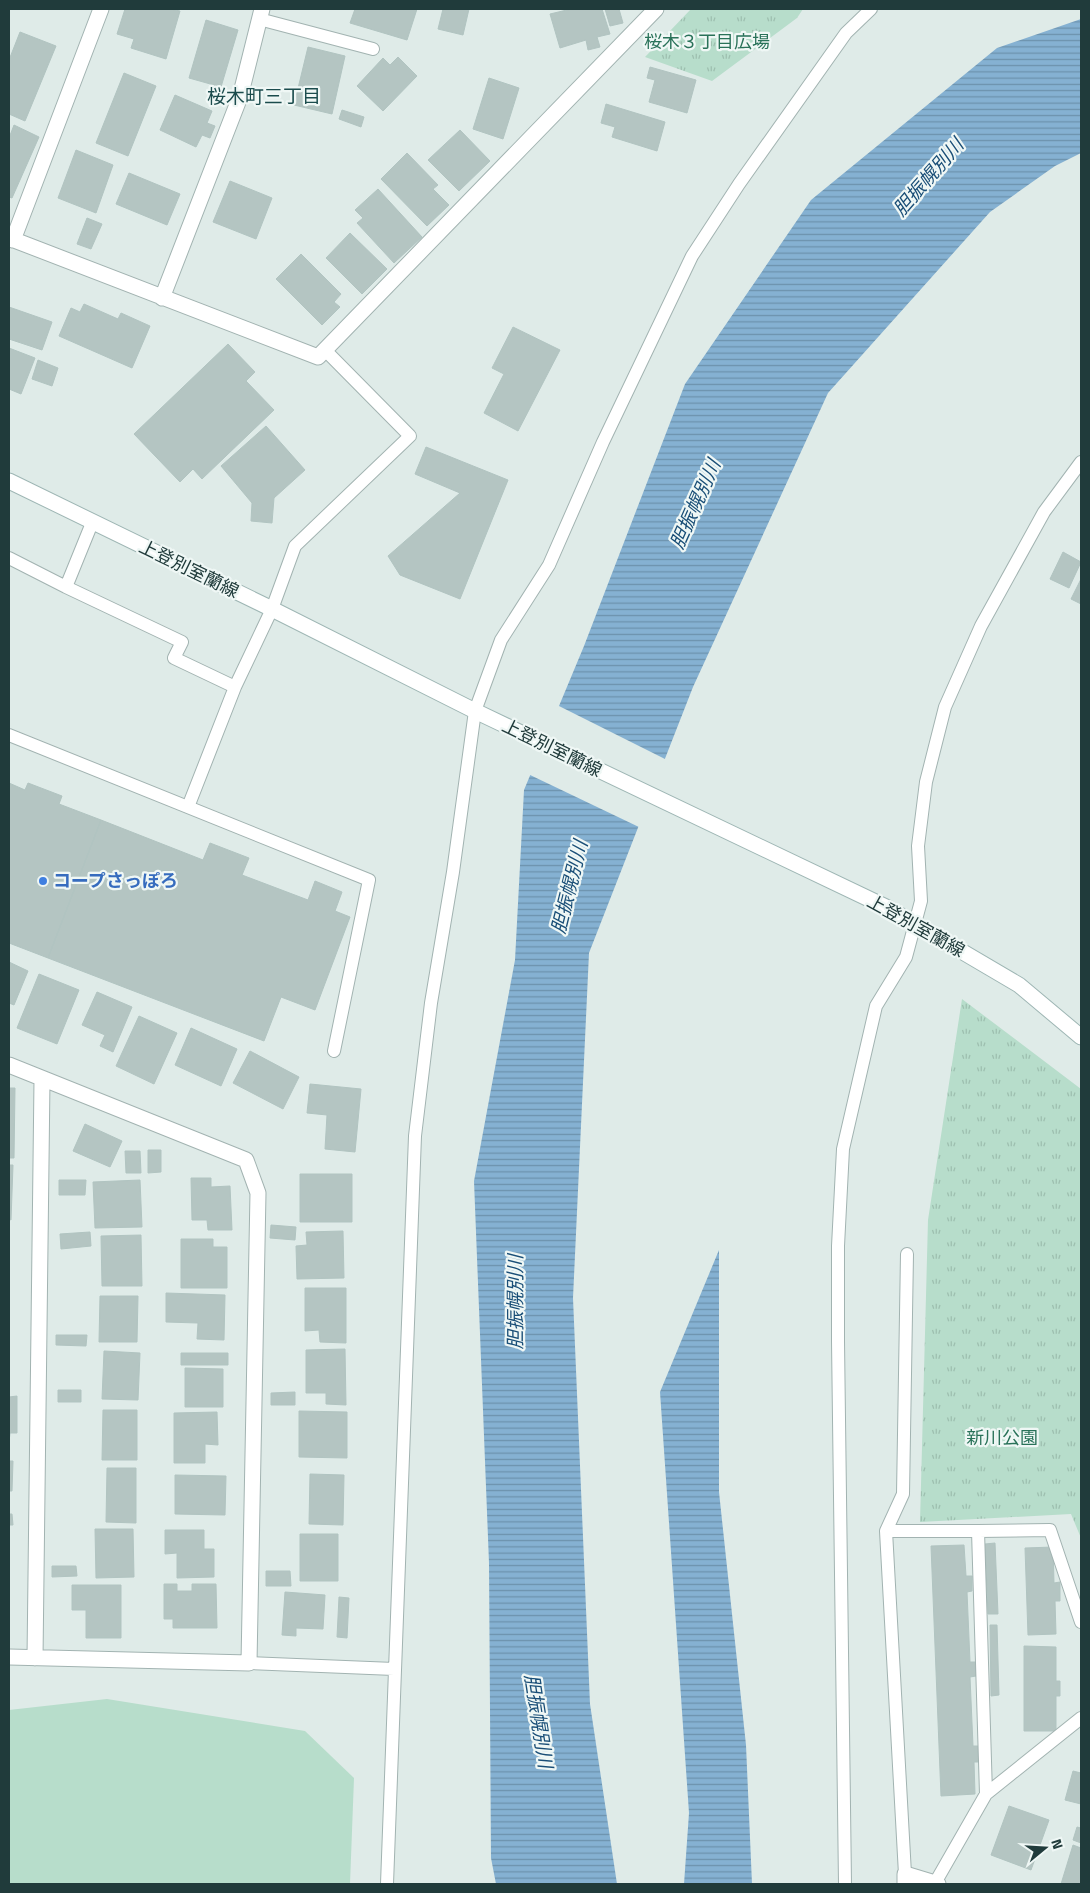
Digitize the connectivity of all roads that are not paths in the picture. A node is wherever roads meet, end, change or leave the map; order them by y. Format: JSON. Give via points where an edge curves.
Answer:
{"nodes":[{"id":1,"x":101,"y":9,"type":"edge"},
{"id":2,"x":656,"y":9,"type":"edge"},
{"id":3,"x":871,"y":9,"type":"edge"},
{"id":4,"x":260,"y":14,"type":"edge"},
{"id":5,"x":373,"y":49,"type":"dead end"},
{"id":6,"x":11,"y":239,"type":"edge"},
{"id":7,"x":162,"y":298,"type":"junction"},
{"id":8,"x":325,"y":350,"type":"junction"},
{"id":9,"x":1081,"y":462,"type":"edge"},
{"id":10,"x":9,"y":481,"type":"edge"},
{"id":11,"x":92,"y":522,"type":"junction"},
{"id":12,"x":9,"y":558,"type":"edge"},
{"id":13,"x":66,"y":587,"type":"junction"},
{"id":14,"x":272,"y":609,"type":"junction"},
{"id":15,"x":236,"y":688,"type":"junction"},
{"id":16,"x":475,"y":711,"type":"junction"},
{"id":17,"x":9,"y":735,"type":"edge"},
{"id":18,"x":188,"y":807,"type":"junction"},
{"id":19,"x":914,"y":924,"type":"junction"},
{"id":20,"x":1081,"y":1037,"type":"edge"},
{"id":21,"x":334,"y":1051,"type":"dead end"},
{"id":22,"x":9,"y":1065,"type":"edge"},
{"id":23,"x":42,"y":1080,"type":"junction"},
{"id":24,"x":907,"y":1254,"type":"dead end"},
{"id":25,"x":886,"y":1531,"type":"junction"},
{"id":26,"x":978,"y":1531,"type":"junction"},
{"id":27,"x":1081,"y":1622,"type":"edge"},
{"id":28,"x":9,"y":1657,"type":"edge"},
{"id":29,"x":35,"y":1658,"type":"junction"},
{"id":30,"x":249,"y":1663,"type":"junction"},
{"id":31,"x":394,"y":1669,"type":"junction"},
{"id":32,"x":1081,"y":1718,"type":"edge"},
{"id":33,"x":986,"y":1794,"type":"junction"},
{"id":34,"x":905,"y":1879,"type":"edge"},
{"id":35,"x":387,"y":1884,"type":"edge"},
{"id":36,"x":845,"y":1884,"type":"edge"},
{"id":37,"x":936,"y":1884,"type":"edge"}],
"edges":[{"from":1,"to":6,"type":"street"},
{"from":2,"to":8,"type":"street"},
{"from":3,"to":16,"type":"lane","via":[[846,33],[692,256],[548,564],[501,640]]},
{"from":4,"to":5,"type":"lane"},
{"from":4,"to":7,"type":"street","via":[[240,97]]},
{"from":6,"to":7,"type":"street"},
{"from":7,"to":8,"type":"street","via":[[318,357]]},
{"from":8,"to":14,"type":"lane","via":[[410,436],[295,546]]},
{"from":9,"to":19,"type":"lane","via":[[1040,520],[981,626],[945,707],[926,782],[918,846],[921,901]]},
{"from":10,"to":11,"type":"street","name":"上登別室蘭線"},
{"from":11,"to":13,"type":"lane"},
{"from":11,"to":14,"type":"street","name":"上登別室蘭線"},
{"from":12,"to":13,"type":"lane"},
{"from":13,"to":15,"type":"lane","via":[[182,642],[174,658]]},
{"from":14,"to":15,"type":"lane"},
{"from":14,"to":16,"type":"street","name":"上登別室蘭線"},
{"from":15,"to":18,"type":"lane"},
{"from":16,"to":19,"type":"street","name":"上登別室蘭線","via":[[888,908]]},
{"from":16,"to":31,"type":"lane","via":[[431,1003],[416,1136]]},
{"from":17,"to":18,"type":"lane"},
{"from":18,"to":21,"type":"lane","via":[[369,880]]},
{"from":19,"to":20,"type":"street","name":"上登別室蘭線","via":[[1019,985]]},
{"from":19,"to":36,"type":"lane","via":[[906,956],[876,1006],[843,1149],[838,1341]]},
{"from":22,"to":23,"type":"street"},
{"from":23,"to":29,"type":"street"},
{"from":23,"to":30,"type":"street","via":[[246,1160],[258,1194]]},
{"from":24,"to":25,"type":"lane","via":[[903,1494]]},
{"from":25,"to":26,"type":"lane"},
{"from":25,"to":34,"type":"lane"},
{"from":26,"to":27,"type":"lane","via":[[1050,1530]]},
{"from":26,"to":33,"type":"lane"},
{"from":28,"to":29,"type":"street"},
{"from":29,"to":30,"type":"street"},
{"from":30,"to":31,"type":"lane"},
{"from":31,"to":35,"type":"lane"},
{"from":32,"to":33,"type":"lane"},
{"from":33,"to":37,"type":"lane"},
{"from":34,"to":37,"type":"street"}]}
